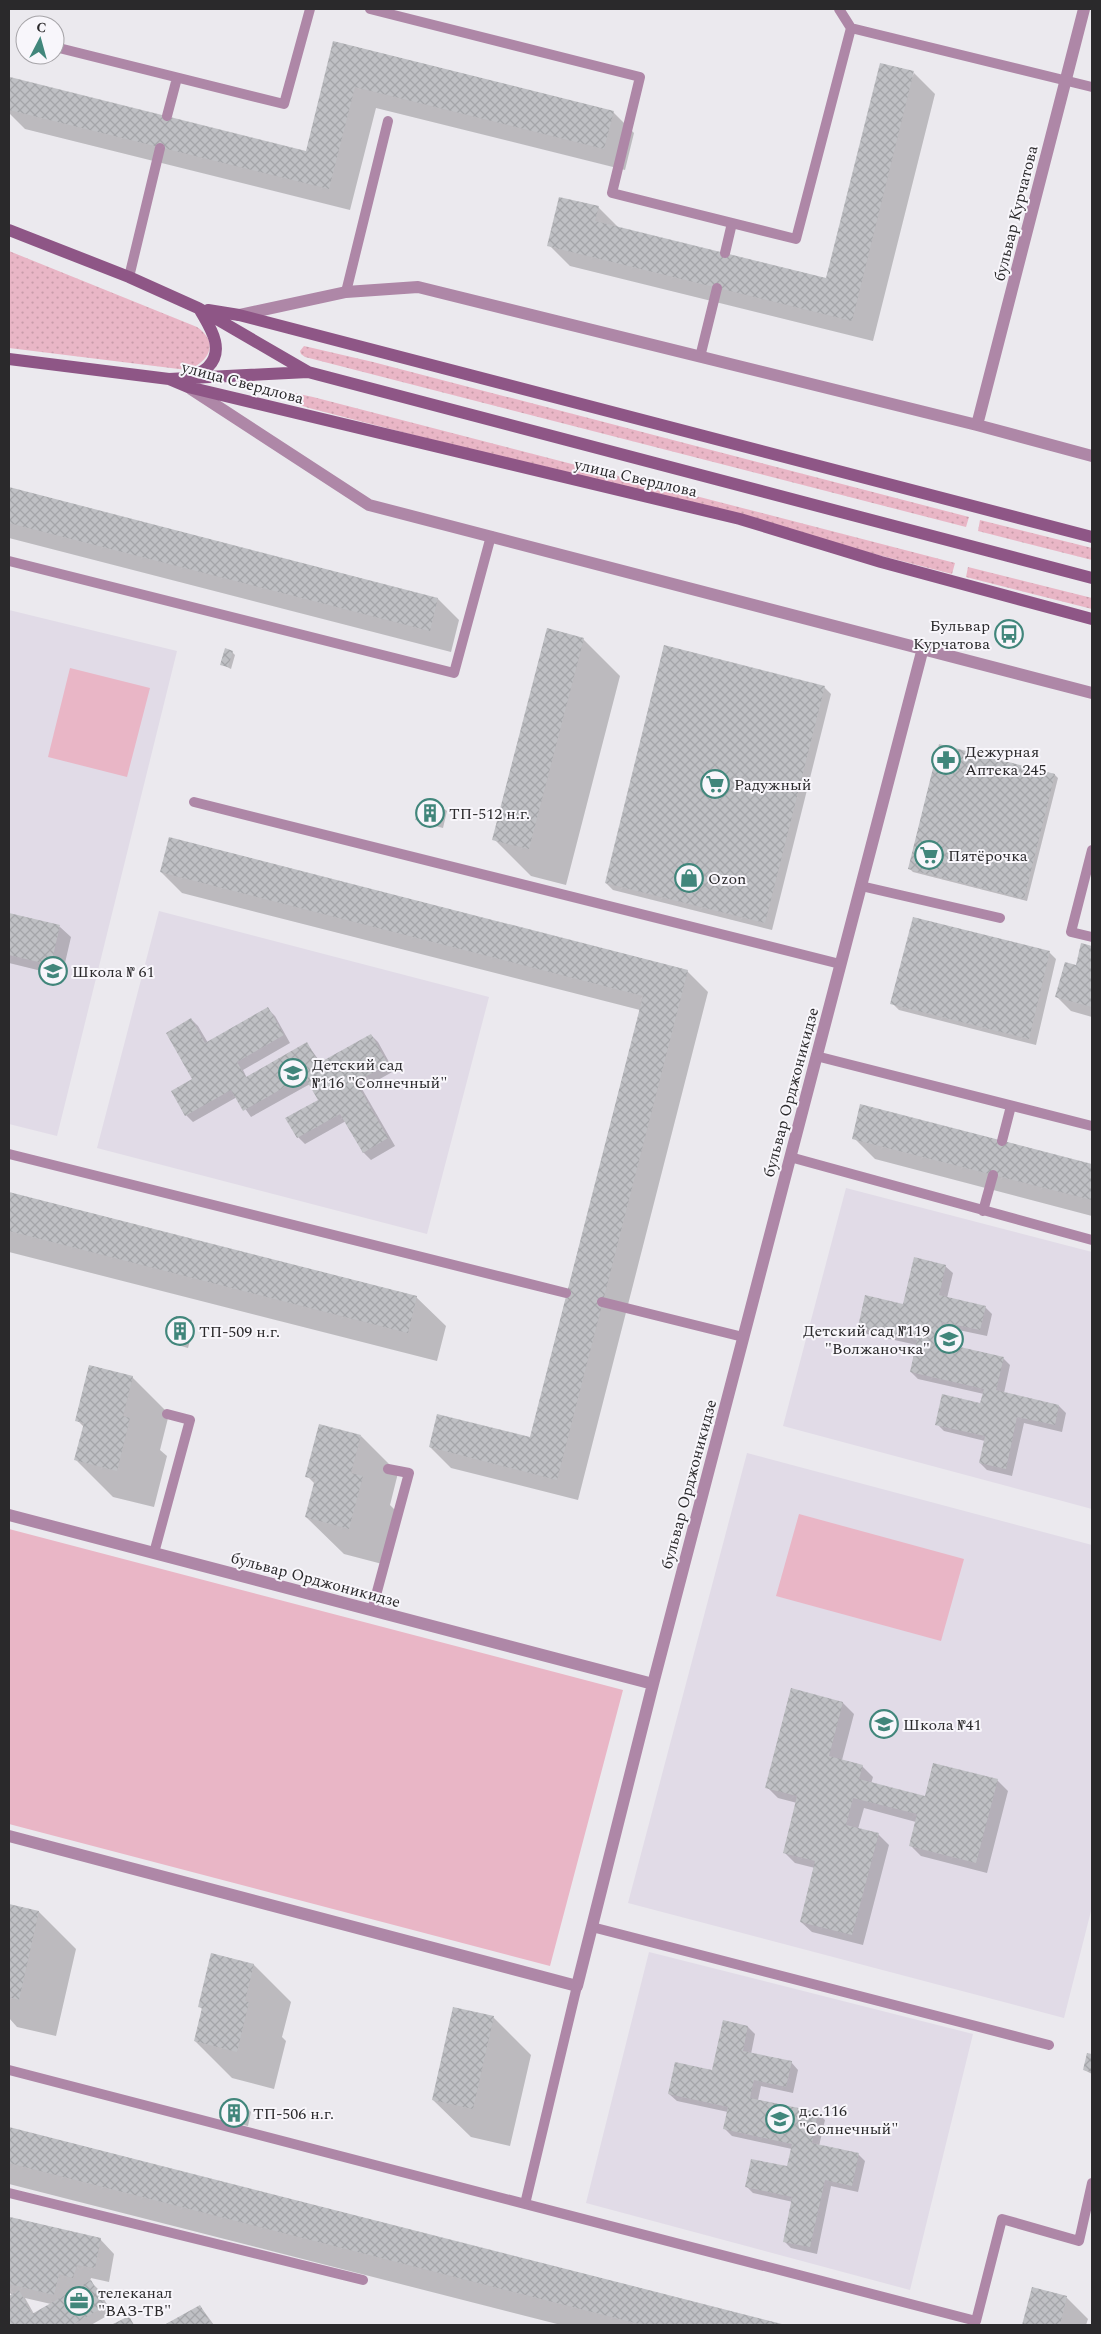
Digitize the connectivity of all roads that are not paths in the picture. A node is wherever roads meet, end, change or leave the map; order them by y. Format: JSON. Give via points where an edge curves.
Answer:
{"nodes":[{"id":1,"x":310,"y":9,"type":"edge"},
{"id":2,"x":370,"y":9,"type":"edge"},
{"id":3,"x":839,"y":9,"type":"edge"},
{"id":4,"x":1084,"y":9,"type":"edge"},
{"id":5,"x":851,"y":28,"type":"junction"},
{"id":6,"x":65,"y":50,"type":"edge"},
{"id":7,"x":177,"y":78,"type":"junction"},
{"id":8,"x":1066,"y":80,"type":"junction"},
{"id":9,"x":1092,"y":86,"type":"edge"},
{"id":10,"x":167,"y":116,"type":"dead end"},
{"id":11,"x":388,"y":121,"type":"dead end"},
{"id":12,"x":160,"y":148,"type":"dead end"},
{"id":13,"x":732,"y":223,"type":"junction"},
{"id":14,"x":9,"y":230,"type":"edge"},
{"id":15,"x":725,"y":253,"type":"dead end"},
{"id":16,"x":129,"y":277,"type":"junction"},
{"id":17,"x":717,"y":288,"type":"dead end"},
{"id":18,"x":346,"y":292,"type":"junction"},
{"id":19,"x":198,"y":308,"type":"junction"},
{"id":20,"x":239,"y":315,"type":"junction"},
{"id":21,"x":700,"y":357,"type":"junction"},
{"id":22,"x":9,"y":359,"type":"edge"},
{"id":23,"x":308,"y":372,"type":"junction"},
{"id":24,"x":189,"y":383,"type":"junction"},
{"id":25,"x":977,"y":425,"type":"junction"},
{"id":26,"x":1092,"y":456,"type":"edge"},
{"id":27,"x":491,"y":536,"type":"junction"},
{"id":28,"x":1092,"y":537,"type":"edge"},
{"id":29,"x":9,"y":561,"type":"edge"},
{"id":30,"x":1092,"y":578,"type":"edge"},
{"id":31,"x":1092,"y":619,"type":"edge"},
{"id":32,"x":923,"y":648,"type":"junction"},
{"id":33,"x":1092,"y":693,"type":"edge"},
{"id":34,"x":194,"y":802,"type":"dead end"},
{"id":35,"x":1092,"y":850,"type":"edge"},
{"id":36,"x":861,"y":886,"type":"junction"},
{"id":37,"x":1000,"y":918,"type":"dead end"},
{"id":38,"x":1092,"y":938,"type":"edge"},
{"id":39,"x":840,"y":964,"type":"junction"},
{"id":40,"x":816,"y":1056,"type":"junction"},
{"id":41,"x":1011,"y":1106,"type":"junction"},
{"id":42,"x":1092,"y":1126,"type":"edge"},
{"id":43,"x":1002,"y":1141,"type":"dead end"},
{"id":44,"x":9,"y":1154,"type":"edge"},
{"id":45,"x":790,"y":1158,"type":"junction"},
{"id":46,"x":993,"y":1175,"type":"dead end"},
{"id":47,"x":983,"y":1211,"type":"junction"},
{"id":48,"x":1092,"y":1240,"type":"edge"},
{"id":49,"x":566,"y":1293,"type":"dead end"},
{"id":50,"x":602,"y":1302,"type":"dead end"},
{"id":51,"x":743,"y":1338,"type":"junction"},
{"id":52,"x":167,"y":1414,"type":"dead end"},
{"id":53,"x":388,"y":1469,"type":"dead end"},
{"id":54,"x":9,"y":1515,"type":"edge"},
{"id":55,"x":154,"y":1553,"type":"junction"},
{"id":56,"x":372,"y":1610,"type":"junction"},
{"id":57,"x":653,"y":1684,"type":"junction"},
{"id":58,"x":9,"y":1836,"type":"edge"},
{"id":59,"x":592,"y":1928,"type":"junction"},
{"id":60,"x":577,"y":1986,"type":"junction"},
{"id":61,"x":1049,"y":2045,"type":"dead end"},
{"id":62,"x":9,"y":2070,"type":"edge"},
{"id":63,"x":1092,"y":2183,"type":"edge"},
{"id":64,"x":9,"y":2193,"type":"edge"},
{"id":65,"x":525,"y":2204,"type":"junction"},
{"id":66,"x":362,"y":2280,"type":"dead end"}],
"edges":[{"from":1,"to":7,"type":"lane","via":[[284,104]]},
{"from":2,"to":13,"type":"lane","via":[[640,77],[612,193]]},
{"from":3,"to":5,"type":"lane"},
{"from":4,"to":8,"type":"street","name":"бульвар Курчатова"},
{"from":5,"to":8,"type":"lane"},
{"from":5,"to":13,"type":"lane","via":[[796,239]]},
{"from":6,"to":7,"type":"lane"},
{"from":7,"to":10,"type":"lane"},
{"from":8,"to":9,"type":"lane"},
{"from":8,"to":25,"type":"street","name":"бульвар Курчатова"},
{"from":11,"to":18,"type":"lane"},
{"from":12,"to":16,"type":"lane"},
{"from":13,"to":15,"type":"lane"},
{"from":14,"to":16,"type":"main road","name":"улица Свердлова"},
{"from":16,"to":19,"type":"main road","name":"улица Свердлова"},
{"from":17,"to":21,"type":"lane"},
{"from":18,"to":20,"type":"street"},
{"from":18,"to":21,"type":"street","via":[[418,287]]},
{"from":19,"to":20,"type":"main road","name":"улица Свердлова"},
{"from":19,"to":23,"type":"main road","name":"улица Свердлова"},
{"from":19,"to":24,"type":"main road","via":[[216,338],[215,351],[208,367]]},
{"from":20,"to":28,"type":"main road","name":"улица Свердлова"},
{"from":21,"to":25,"type":"street"},
{"from":22,"to":24,"type":"main road","name":"улица Свердлова"},
{"from":23,"to":24,"type":"main road","name":"улица Свердлова"},
{"from":23,"to":30,"type":"main road","name":"улица Свердлова"},
{"from":24,"to":27,"type":"street","via":[[369,505]]},
{"from":24,"to":31,"type":"main road","name":"улица Свердлова","via":[[740,519],[882,562]]},
{"from":25,"to":26,"type":"street"},
{"from":27,"to":29,"type":"lane","via":[[454,674]]},
{"from":27,"to":32,"type":"street"},
{"from":32,"to":33,"type":"street"},
{"from":32,"to":36,"type":"street","name":"бульвар Орджоникидзе"},
{"from":34,"to":39,"type":"lane"},
{"from":35,"to":38,"type":"lane","via":[[1071,932]]},
{"from":36,"to":37,"type":"lane"},
{"from":36,"to":39,"type":"street","name":"бульвар Орджоникидзе"},
{"from":39,"to":40,"type":"street","name":"бульвар Орджоникидзе"},
{"from":40,"to":41,"type":"lane"},
{"from":40,"to":45,"type":"street","name":"бульвар Орджоникидзе"},
{"from":41,"to":42,"type":"lane"},
{"from":41,"to":43,"type":"lane"},
{"from":44,"to":49,"type":"lane"},
{"from":45,"to":47,"type":"lane"},
{"from":45,"to":51,"type":"street","name":"бульвар Орджоникидзе"},
{"from":46,"to":47,"type":"lane"},
{"from":47,"to":48,"type":"lane"},
{"from":50,"to":51,"type":"lane"},
{"from":51,"to":57,"type":"street","name":"бульвар Орджоникидзе"},
{"from":52,"to":55,"type":"lane","via":[[190,1420]]},
{"from":53,"to":56,"type":"lane","via":[[408,1473]]},
{"from":54,"to":55,"type":"street","name":"бульвар Орджоникидзе"},
{"from":55,"to":56,"type":"street","name":"бульвар Орджоникидзе"},
{"from":56,"to":57,"type":"street","name":"бульвар Орджоникидзе"},
{"from":57,"to":59,"type":"street"},
{"from":58,"to":60,"type":"street"},
{"from":59,"to":60,"type":"street"},
{"from":59,"to":61,"type":"lane"},
{"from":60,"to":65,"type":"lane"},
{"from":62,"to":65,"type":"lane"},
{"from":63,"to":65,"type":"lane","via":[[1079,2241],[1002,2219],[976,2321]]},
{"from":64,"to":66,"type":"lane"}]}
